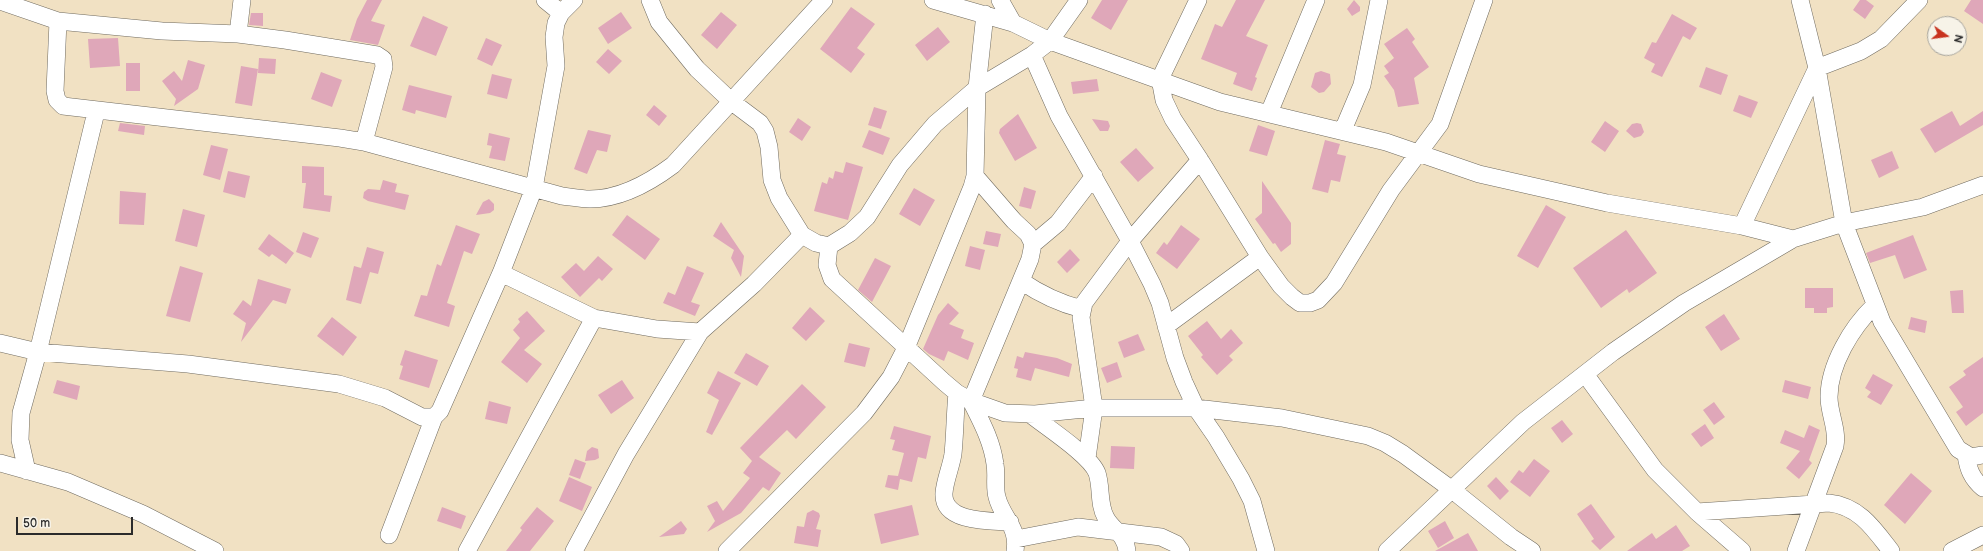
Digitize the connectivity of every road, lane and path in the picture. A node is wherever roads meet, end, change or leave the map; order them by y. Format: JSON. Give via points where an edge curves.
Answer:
{"nodes":[{"id":1,"x":242,"y":0,"type":"edge"},
{"id":2,"x":545,"y":0,"type":"edge"},
{"id":3,"x":574,"y":0,"type":"edge"},
{"id":4,"x":650,"y":0,"type":"edge"},
{"id":5,"x":824,"y":0,"type":"edge"},
{"id":6,"x":933,"y":0,"type":"edge"},
{"id":7,"x":1000,"y":0,"type":"edge"},
{"id":8,"x":1079,"y":0,"type":"edge"},
{"id":9,"x":1198,"y":0,"type":"edge"},
{"id":10,"x":1316,"y":0,"type":"edge"},
{"id":11,"x":1379,"y":0,"type":"edge"},
{"id":12,"x":1484,"y":0,"type":"edge"},
{"id":13,"x":1800,"y":0,"type":"edge"},
{"id":14,"x":1919,"y":0,"type":"edge"},
{"id":15,"x":0,"y":1,"type":"edge"},
{"id":16,"x":561,"y":13,"type":"junction"},
{"id":17,"x":985,"y":14,"type":"junction"},
{"id":18,"x":58,"y":21,"type":"junction"},
{"id":19,"x":1013,"y":23,"type":"junction"},
{"id":20,"x":238,"y":34,"type":"junction"},
{"id":21,"x":1050,"y":41,"type":"junction"},
{"id":22,"x":1032,"y":56,"type":"junction"},
{"id":23,"x":1817,"y":68,"type":"junction"},
{"id":24,"x":1160,"y":79,"type":"junction"},
{"id":25,"x":977,"y":88,"type":"junction"},
{"id":26,"x":732,"y":102,"type":"junction"},
{"id":27,"x":96,"y":112,"type":"junction"},
{"id":28,"x":1269,"y":113,"type":"junction"},
{"id":29,"x":1343,"y":130,"type":"junction"},
{"id":30,"x":364,"y":142,"type":"junction"},
{"id":31,"x":1419,"y":154,"type":"junction"},
{"id":32,"x":1200,"y":160,"type":"junction"},
{"id":33,"x":975,"y":176,"type":"junction"},
{"id":34,"x":1094,"y":176,"type":"junction"},
{"id":35,"x":1983,"y":185,"type":"edge"},
{"id":36,"x":534,"y":188,"type":"junction"},
{"id":37,"x":1844,"y":224,"type":"junction"},
{"id":38,"x":1742,"y":226,"type":"junction"},
{"id":39,"x":802,"y":235,"type":"junction"},
{"id":40,"x":1793,"y":238,"type":"junction"},
{"id":41,"x":1130,"y":240,"type":"junction"},
{"id":42,"x":1033,"y":244,"type":"junction"},
{"id":43,"x":829,"y":246,"type":"junction"},
{"id":44,"x":1260,"y":257,"type":"junction"},
{"id":45,"x":500,"y":273,"type":"junction"},
{"id":46,"x":1020,"y":281,"type":"junction"},
{"id":47,"x":1874,"y":306,"type":"junction"},
{"id":48,"x":1082,"y":309,"type":"junction"},
{"id":49,"x":594,"y":318,"type":"junction"},
{"id":50,"x":1166,"y":326,"type":"junction"},
{"id":51,"x":700,"y":332,"type":"junction"},
{"id":52,"x":0,"y":343,"type":"edge"},
{"id":53,"x":906,"y":348,"type":"junction"},
{"id":54,"x":38,"y":352,"type":"junction"},
{"id":55,"x":1585,"y":374,"type":"junction"},
{"id":56,"x":964,"y":397,"type":"junction"},
{"id":57,"x":1094,"y":408,"type":"junction"},
{"id":58,"x":1196,"y":408,"type":"junction"},
{"id":59,"x":1030,"y":414,"type":"junction"},
{"id":60,"x":434,"y":417,"type":"junction"},
{"id":61,"x":1975,"y":455,"type":"edge"},
{"id":62,"x":1087,"y":458,"type":"junction"},
{"id":63,"x":0,"y":463,"type":"edge"},
{"id":64,"x":28,"y":471,"type":"junction"},
{"id":65,"x":1983,"y":488,"type":"edge"},
{"id":66,"x":1451,"y":489,"type":"junction"},
{"id":67,"x":1814,"y":504,"type":"junction"},
{"id":68,"x":1697,"y":512,"type":"junction"},
{"id":69,"x":1010,"y":522,"type":"junction"},
{"id":70,"x":1119,"y":532,"type":"junction"},
{"id":71,"x":389,"y":535,"type":"dead end"},
{"id":72,"x":1983,"y":535,"type":"edge"},
{"id":73,"x":1016,"y":545,"type":"edge"},
{"id":74,"x":215,"y":551,"type":"edge"},
{"id":75,"x":467,"y":551,"type":"edge"},
{"id":76,"x":574,"y":551,"type":"edge"},
{"id":77,"x":728,"y":551,"type":"edge"},
{"id":78,"x":1126,"y":551,"type":"edge"},
{"id":79,"x":1181,"y":551,"type":"edge"},
{"id":80,"x":1266,"y":551,"type":"edge"},
{"id":81,"x":1387,"y":551,"type":"edge"},
{"id":82,"x":1532,"y":551,"type":"edge"},
{"id":83,"x":1742,"y":551,"type":"edge"},
{"id":84,"x":1796,"y":551,"type":"edge"},
{"id":85,"x":1891,"y":551,"type":"edge"},
{"id":86,"x":1952,"y":551,"type":"edge"}],
"edges":[{"from":1,"to":20,"type":"street"},
{"from":2,"to":16,"type":"street"},
{"from":3,"to":16,"type":"street"},
{"from":4,"to":26,"type":"street","via":[[666,32],[697,68]]},
{"from":5,"to":26,"type":"street"},
{"from":6,"to":17,"type":"street"},
{"from":7,"to":19,"type":"street"},
{"from":8,"to":21,"type":"street"},
{"from":9,"to":24,"type":"street"},
{"from":10,"to":28,"type":"street"},
{"from":11,"to":29,"type":"street","via":[[1362,85]]},
{"from":12,"to":31,"type":"street","via":[[1446,110],[1440,124]]},
{"from":13,"to":23,"type":"street"},
{"from":14,"to":23,"type":"street","via":[[1881,39],[1861,51]]},
{"from":15,"to":18,"type":"street"},
{"from":16,"to":36,"type":"street","via":[[555,29],[556,66]]},
{"from":17,"to":19,"type":"street"},
{"from":17,"to":25,"type":"street"},
{"from":18,"to":20,"type":"street","via":[[162,31]]},
{"from":18,"to":27,"type":"street","via":[[55,91],[57,100],[63,106]]},
{"from":19,"to":21,"type":"street"},
{"from":20,"to":30,"type":"street","via":[[380,56],[385,63]]},
{"from":21,"to":22,"type":"street"},
{"from":21,"to":24,"type":"street"},
{"from":22,"to":25,"type":"street"},
{"from":22,"to":34,"type":"street","via":[[1059,116]]},
{"from":23,"to":37,"type":"street"},
{"from":23,"to":38,"type":"street"},
{"from":24,"to":28,"type":"street","via":[[1220,102]]},
{"from":24,"to":32,"type":"street","via":[[1164,100],[1173,119]]},
{"from":25,"to":33,"type":"street"},
{"from":25,"to":43,"type":"street","via":[[935,124],[918,143],[900,165],[868,217]]},
{"from":26,"to":36,"type":"street","via":[[673,165],[633,189],[610,197],[590,199],[562,196]]},
{"from":26,"to":39,"type":"street","via":[[760,123],[765,131],[775,191]]},
{"from":27,"to":30,"type":"street"},
{"from":27,"to":54,"type":"street"},
{"from":28,"to":29,"type":"street"},
{"from":29,"to":31,"type":"street"},
{"from":30,"to":36,"type":"street"},
{"from":31,"to":38,"type":"street","via":[[1479,174],[1607,203]]},
{"from":31,"to":44,"type":"street","via":[[1391,190],[1334,283],[1318,300],[1300,303],[1282,286]]},
{"from":32,"to":41,"type":"street"},
{"from":32,"to":44,"type":"street"},
{"from":33,"to":42,"type":"street","via":[[1028,234]]},
{"from":33,"to":53,"type":"street"},
{"from":34,"to":41,"type":"street"},
{"from":34,"to":42,"type":"street","via":[[1058,223]]},
{"from":35,"to":37,"type":"street","via":[[1923,207]]},
{"from":36,"to":45,"type":"street"},
{"from":37,"to":40,"type":"street"},
{"from":37,"to":47,"type":"street"},
{"from":38,"to":40,"type":"street"},
{"from":39,"to":43,"type":"street","via":[[816,243]]},
{"from":39,"to":51,"type":"street","via":[[754,284]]},
{"from":40,"to":55,"type":"street","via":[[1684,303]]},
{"from":41,"to":48,"type":"street"},
{"from":41,"to":50,"type":"street","via":[[1155,290]]},
{"from":42,"to":46,"type":"street","via":[[1030,259]]},
{"from":43,"to":53,"type":"street","via":[[827,265],[832,279]]},
{"from":44,"to":50,"type":"street"},
{"from":45,"to":49,"type":"street"},
{"from":45,"to":60,"type":"street","via":[[440,410]]},
{"from":46,"to":48,"type":"street","via":[[1060,304]]},
{"from":46,"to":56,"type":"street"},
{"from":47,"to":61,"type":"street","via":[[1897,350],[1912,370],[1958,449]]},
{"from":47,"to":67,"type":"street","via":[[1854,328],[1833,372],[1829,398],[1836,438],[1829,466]]},
{"from":48,"to":57,"type":"street"},
{"from":49,"to":51,"type":"street","via":[[657,329]]},
{"from":49,"to":75,"type":"street"},
{"from":50,"to":58,"type":"street","via":[[1175,358]]},
{"from":51,"to":76,"type":"street","via":[[626,454]]},
{"from":52,"to":54,"type":"street"},
{"from":53,"to":56,"type":"street"},
{"from":53,"to":77,"type":"street","via":[[891,377],[864,413]]},
{"from":54,"to":60,"type":"street","via":[[188,364],[339,384],[385,398],[422,417]]},
{"from":54,"to":64,"type":"street","via":[[21,412],[20,440]]},
{"from":55,"to":66,"type":"street","via":[[1523,422]]},
{"from":55,"to":68,"type":"street","via":[[1655,470]]},
{"from":56,"to":59,"type":"street","via":[[1001,412]]},
{"from":56,"to":69,"type":"street","via":[[988,438],[995,463],[997,498]]},
{"from":56,"to":69,"type":"street","via":[[944,492],[945,501],[951,511],[958,515],[986,521]]},
{"from":57,"to":58,"type":"street"},
{"from":57,"to":59,"type":"street"},
{"from":57,"to":62,"type":"street"},
{"from":58,"to":66,"type":"street","via":[[1282,418],[1368,436],[1403,454]]},
{"from":58,"to":80,"type":"street","via":[[1241,479],[1252,502]]},
{"from":59,"to":62,"type":"street"},
{"from":60,"to":71,"type":"street"},
{"from":61,"to":65,"type":"street","via":[[1968,469]]},
{"from":62,"to":70,"type":"street","via":[[1098,475],[1104,513],[1110,524]]},
{"from":63,"to":64,"type":"street"},
{"from":64,"to":74,"type":"street","via":[[68,482],[143,514]]},
{"from":66,"to":81,"type":"street"},
{"from":66,"to":82,"type":"street","via":[[1511,538]]},
{"from":67,"to":68,"type":"street"},
{"from":67,"to":84,"type":"street"},
{"from":67,"to":85,"type":"street","via":[[1838,504],[1849,508],[1871,525]]},
{"from":68,"to":83,"type":"street"},
{"from":69,"to":73,"type":"street"},
{"from":70,"to":73,"type":"street","via":[[1078,527]]},
{"from":70,"to":78,"type":"street","via":[[1125,541]]},
{"from":70,"to":79,"type":"street","via":[[1168,539]]},
{"from":72,"to":86,"type":"street"}]}
